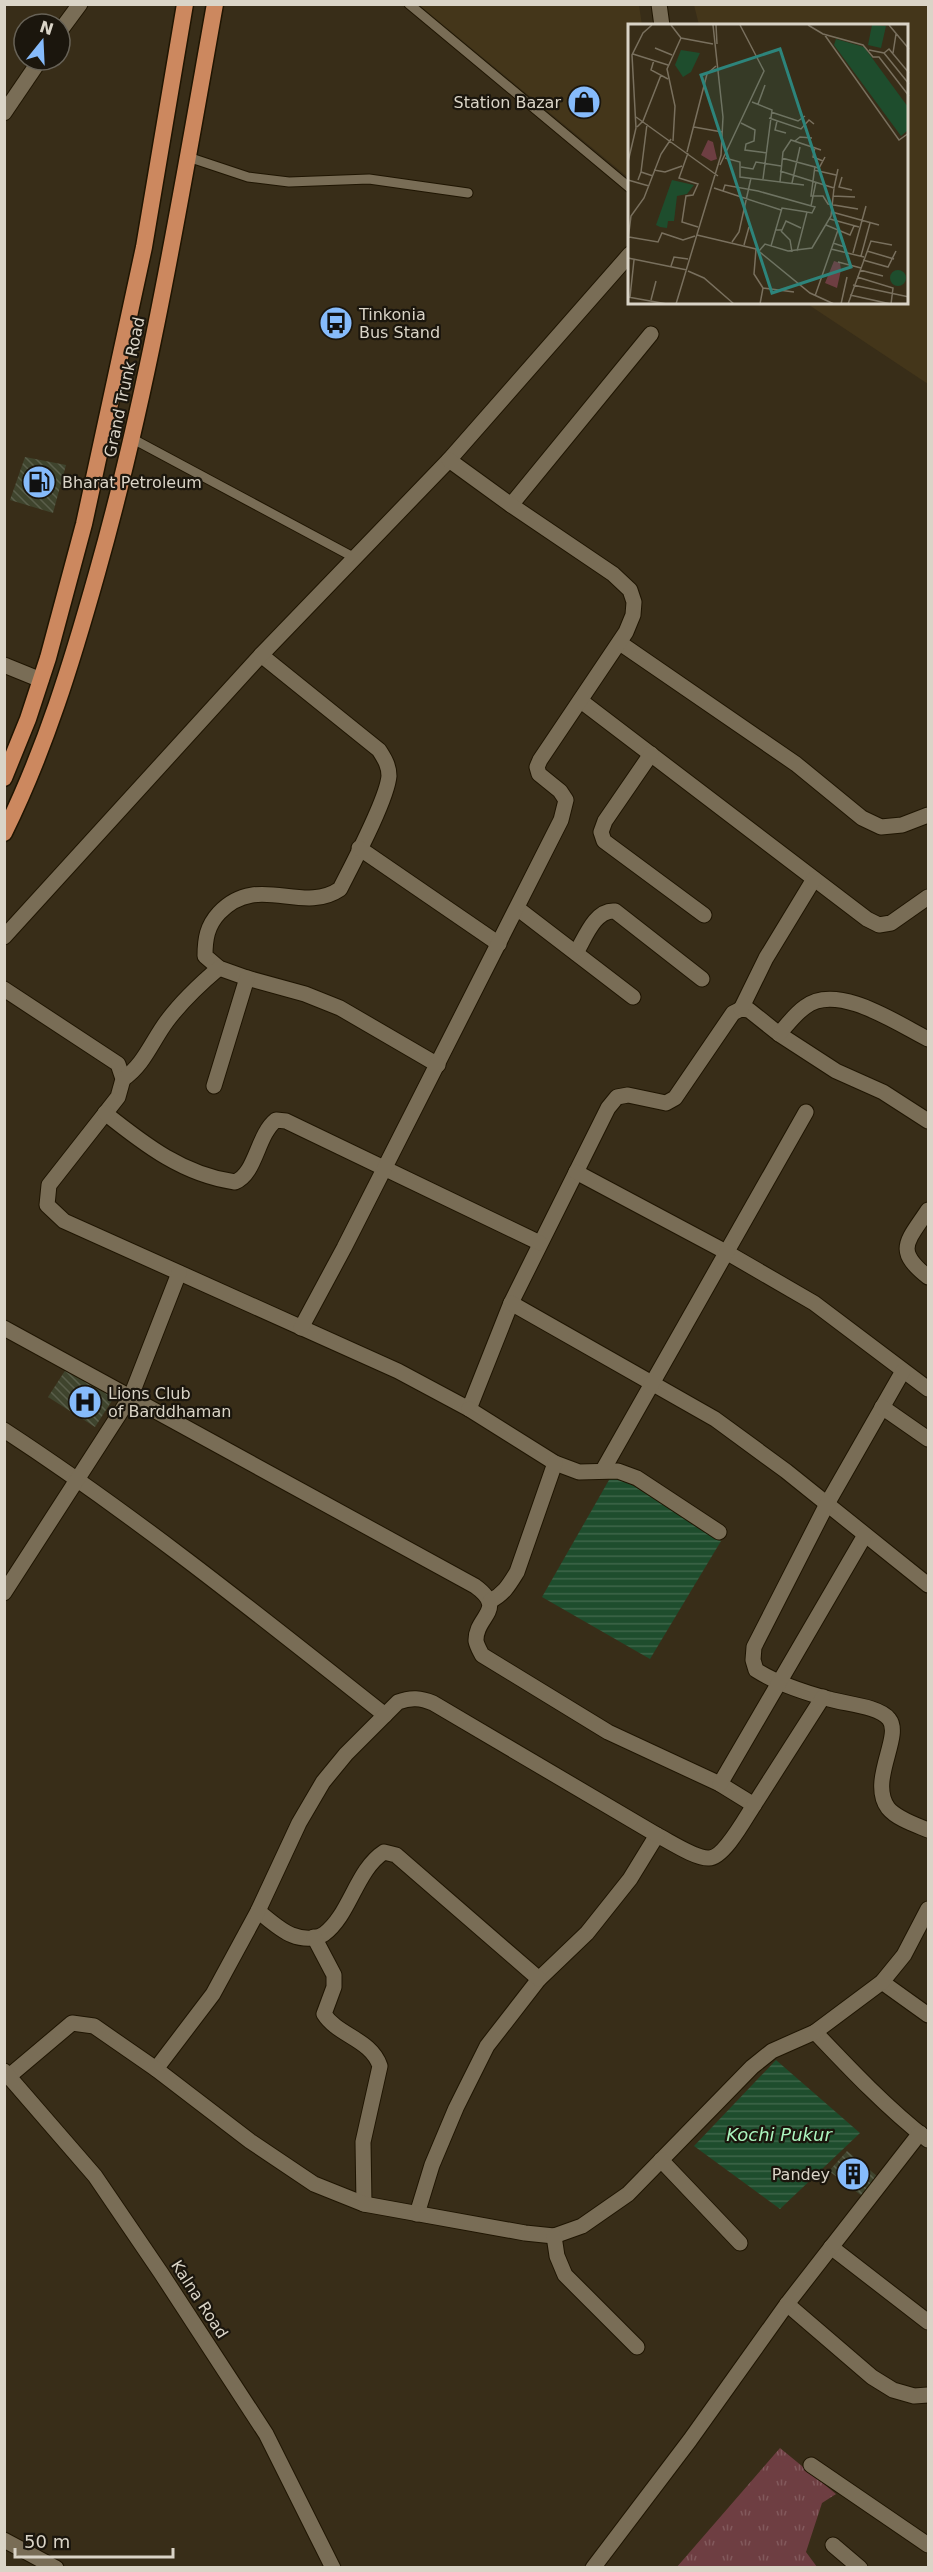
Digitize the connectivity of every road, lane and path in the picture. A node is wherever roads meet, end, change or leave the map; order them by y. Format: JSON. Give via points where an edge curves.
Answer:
{"nodes":[{"id":1,"x":185,"y":4,"type":"edge"},
{"id":2,"x":215,"y":4,"type":"edge"},
{"id":3,"x":409,"y":4,"type":"edge"},
{"id":4,"x":658,"y":4,"type":"edge"},
{"id":5,"x":662,"y":24,"type":"edge"},
{"id":6,"x":32,"y":72,"type":"edge"},
{"id":7,"x":4,"y":113,"type":"edge"},
{"id":8,"x":188,"y":158,"type":"junction"},
{"id":9,"x":628,"y":186,"type":"edge"},
{"id":10,"x":468,"y":193,"type":"dead end"},
{"id":11,"x":628,"y":256,"type":"edge"},
{"id":12,"x":651,"y":334,"type":"dead end"},
{"id":13,"x":133,"y":439,"type":"junction"},
{"id":14,"x":449,"y":460,"type":"junction"},
{"id":15,"x":511,"y":506,"type":"junction"},
{"id":16,"x":355,"y":558,"type":"junction"},
{"id":17,"x":620,"y":643,"type":"junction"},
{"id":18,"x":261,"y":655,"type":"junction"},
{"id":19,"x":4,"y":665,"type":"edge"},
{"id":20,"x":41,"y":680,"type":"junction"},
{"id":21,"x":581,"y":701,"type":"junction"},
{"id":22,"x":651,"y":754,"type":"junction"},
{"id":23,"x":4,"y":778,"type":"edge"},
{"id":24,"x":928,"y":815,"type":"edge"},
{"id":25,"x":4,"y":833,"type":"edge"},
{"id":26,"x":359,"y":848,"type":"junction"},
{"id":27,"x":814,"y":879,"type":"junction"},
{"id":28,"x":928,"y":897,"type":"edge"},
{"id":29,"x":517,"y":908,"type":"junction"},
{"id":30,"x":704,"y":915,"type":"dead end"},
{"id":31,"x":4,"y":937,"type":"edge"},
{"id":32,"x":499,"y":944,"type":"junction"},
{"id":33,"x":576,"y":953,"type":"junction"},
{"id":34,"x":219,"y":968,"type":"junction"},
{"id":35,"x":247,"y":978,"type":"junction"},
{"id":36,"x":702,"y":979,"type":"dead end"},
{"id":37,"x":4,"y":989,"type":"edge"},
{"id":38,"x":633,"y":997,"type":"dead end"},
{"id":39,"x":741,"y":1009,"type":"junction"},
{"id":40,"x":779,"y":1034,"type":"junction"},
{"id":41,"x":928,"y":1039,"type":"edge"},
{"id":42,"x":438,"y":1065,"type":"junction"},
{"id":43,"x":123,"y":1079,"type":"junction"},
{"id":44,"x":214,"y":1086,"type":"dead end"},
{"id":45,"x":806,"y":1112,"type":"dead end"},
{"id":46,"x":105,"y":1113,"type":"junction"},
{"id":47,"x":928,"y":1121,"type":"edge"},
{"id":48,"x":383,"y":1168,"type":"junction"},
{"id":49,"x":576,"y":1172,"type":"junction"},
{"id":50,"x":928,"y":1210,"type":"edge"},
{"id":51,"x":540,"y":1243,"type":"junction"},
{"id":52,"x":726,"y":1252,"type":"junction"},
{"id":53,"x":179,"y":1273,"type":"junction"},
{"id":54,"x":928,"y":1277,"type":"edge"},
{"id":55,"x":512,"y":1303,"type":"junction"},
{"id":56,"x":4,"y":1328,"type":"edge"},
{"id":57,"x":301,"y":1328,"type":"junction"},
{"id":58,"x":903,"y":1371,"type":"junction"},
{"id":59,"x":652,"y":1382,"type":"junction"},
{"id":60,"x":928,"y":1389,"type":"edge"},
{"id":61,"x":131,"y":1396,"type":"junction"},
{"id":62,"x":882,"y":1407,"type":"junction"},
{"id":63,"x":469,"y":1410,"type":"junction"},
{"id":64,"x":4,"y":1430,"type":"edge"},
{"id":65,"x":928,"y":1439,"type":"edge"},
{"id":66,"x":555,"y":1463,"type":"junction"},
{"id":67,"x":603,"y":1470,"type":"junction"},
{"id":68,"x":77,"y":1477,"type":"junction"},
{"id":69,"x":827,"y":1504,"type":"junction"},
{"id":70,"x":719,"y":1533,"type":"dead end"},
{"id":71,"x":865,"y":1535,"type":"junction"},
{"id":72,"x":928,"y":1585,"type":"edge"},
{"id":73,"x":4,"y":1593,"type":"edge"},
{"id":74,"x":490,"y":1601,"type":"junction"},
{"id":75,"x":779,"y":1683,"type":"junction"},
{"id":76,"x":823,"y":1697,"type":"junction"},
{"id":77,"x":385,"y":1715,"type":"junction"},
{"id":78,"x":720,"y":1784,"type":"junction"},
{"id":79,"x":754,"y":1805,"type":"junction"},
{"id":80,"x":928,"y":1830,"type":"edge"},
{"id":81,"x":657,"y":1835,"type":"junction"},
{"id":82,"x":258,"y":1911,"type":"junction"},
{"id":83,"x":928,"y":1913,"type":"edge"},
{"id":84,"x":314,"y":1937,"type":"junction"},
{"id":85,"x":539,"y":1979,"type":"junction"},
{"id":86,"x":882,"y":1982,"type":"junction"},
{"id":87,"x":928,"y":2014,"type":"edge"},
{"id":88,"x":815,"y":2032,"type":"junction"},
{"id":89,"x":156,"y":2069,"type":"junction"},
{"id":90,"x":6,"y":2074,"type":"edge"},
{"id":91,"x":924,"y":2136,"type":"edge"},
{"id":92,"x":661,"y":2160,"type":"junction"},
{"id":93,"x":364,"y":2204,"type":"junction"},
{"id":94,"x":417,"y":2214,"type":"junction"},
{"id":95,"x":554,"y":2236,"type":"junction"},
{"id":96,"x":740,"y":2243,"type":"dead end"},
{"id":97,"x":831,"y":2247,"type":"junction"},
{"id":98,"x":788,"y":2304,"type":"junction"},
{"id":99,"x":928,"y":2322,"type":"edge"},
{"id":100,"x":637,"y":2347,"type":"dead end"},
{"id":101,"x":927,"y":2393,"type":"edge"},
{"id":102,"x":812,"y":2465,"type":"dead end"},
{"id":103,"x":4,"y":2540,"type":"edge"},
{"id":104,"x":833,"y":2545,"type":"dead end"},
{"id":105,"x":928,"y":2545,"type":"edge"},
{"id":106,"x":56,"y":2568,"type":"edge"},
{"id":107,"x":333,"y":2568,"type":"edge"},
{"id":108,"x":593,"y":2568,"type":"edge"},
{"id":109,"x":860,"y":2568,"type":"edge"}],
"edges":[{"from":1,"to":20,"type":"highway","name":"Grand Trunk Road","via":[[144,247],[107,422]]},
{"from":2,"to":8,"type":"highway","name":"Grand Trunk Road"},
{"from":3,"to":9,"type":"lane"},
{"from":4,"to":5,"type":"street"},
{"from":6,"to":7,"type":"street"},
{"from":8,"to":10,"type":"lane","via":[[248,177],[289,183],[369,179]]},
{"from":8,"to":13,"type":"highway","name":"Grand Trunk Road"},
{"from":11,"to":14,"type":"street"},
{"from":12,"to":15,"type":"street"},
{"from":13,"to":16,"type":"lane"},
{"from":13,"to":25,"type":"highway","name":"Grand Trunk Road","via":[[83,623],[52,719]]},
{"from":14,"to":15,"type":"street"},
{"from":14,"to":16,"type":"street"},
{"from":15,"to":17,"type":"street","via":[[613,574],[630,590],[633,615]]},
{"from":16,"to":18,"type":"street"},
{"from":17,"to":21,"type":"street"},
{"from":17,"to":24,"type":"street","via":[[777,751],[862,818],[881,827],[902,825]]},
{"from":18,"to":26,"type":"street","via":[[379,750],[388,763],[384,793]]},
{"from":18,"to":31,"type":"street"},
{"from":19,"to":20,"type":"street"},
{"from":20,"to":23,"type":"highway","name":"Grand Trunk Road"},
{"from":21,"to":22,"type":"street"},
{"from":21,"to":29,"type":"street","via":[[537,767],[538,774],[560,791],[566,800],[565,808]]},
{"from":22,"to":27,"type":"street"},
{"from":22,"to":30,"type":"street","via":[[605,821],[604,841]]},
{"from":26,"to":32,"type":"street"},
{"from":26,"to":34,"type":"street","via":[[340,889],[329,896],[314,899],[244,895],[226,905],[205,937],[205,956]]},
{"from":27,"to":28,"type":"street","via":[[879,925],[891,923]]},
{"from":27,"to":39,"type":"street","via":[[766,958]]},
{"from":29,"to":32,"type":"street"},
{"from":29,"to":33,"type":"street"},
{"from":32,"to":42,"type":"street"},
{"from":33,"to":36,"type":"street","via":[[600,915],[607,910],[615,911]]},
{"from":33,"to":38,"type":"street"},
{"from":34,"to":35,"type":"street"},
{"from":34,"to":43,"type":"street","via":[[168,1020],[135,1071]]},
{"from":35,"to":42,"type":"street","via":[[339,1008]]},
{"from":35,"to":44,"type":"street"},
{"from":37,"to":43,"type":"street","via":[[118,1064]]},
{"from":39,"to":40,"type":"street","via":[[748,1010]]},
{"from":39,"to":49,"type":"street","via":[[733,1013],[675,1098],[666,1103],[628,1095],[617,1097]]},
{"from":40,"to":41,"type":"street","via":[[806,1006],[824,999],[842,999]]},
{"from":40,"to":47,"type":"street","via":[[836,1071],[883,1092]]},
{"from":42,"to":48,"type":"street"},
{"from":43,"to":46,"type":"street","via":[[118,1097]]},
{"from":45,"to":52,"type":"street"},
{"from":46,"to":48,"type":"street","via":[[158,1154],[190,1170],[235,1182],[242,1179],[269,1125],[276,1120],[286,1120]]},
{"from":46,"to":53,"type":"street","via":[[49,1185],[47,1205],[64,1221]]},
{"from":48,"to":51,"type":"street"},
{"from":48,"to":57,"type":"street"},
{"from":49,"to":51,"type":"street"},
{"from":49,"to":52,"type":"street"},
{"from":50,"to":54,"type":"street","via":[[910,1237],[907,1249],[908,1259]]},
{"from":51,"to":55,"type":"street"},
{"from":52,"to":58,"type":"street","via":[[814,1303]]},
{"from":52,"to":59,"type":"street"},
{"from":53,"to":57,"type":"street"},
{"from":53,"to":61,"type":"street"},
{"from":55,"to":59,"type":"street"},
{"from":55,"to":63,"type":"street"},
{"from":56,"to":61,"type":"street"},
{"from":57,"to":63,"type":"street","via":[[398,1371]]},
{"from":58,"to":60,"type":"street"},
{"from":58,"to":62,"type":"street"},
{"from":59,"to":67,"type":"street"},
{"from":59,"to":69,"type":"street","via":[[715,1419]]},
{"from":61,"to":68,"type":"street"},
{"from":61,"to":74,"type":"street","via":[[475,1586]]},
{"from":62,"to":65,"type":"street"},
{"from":62,"to":69,"type":"street"},
{"from":63,"to":66,"type":"street"},
{"from":64,"to":68,"type":"street"},
{"from":66,"to":67,"type":"street","via":[[579,1472]]},
{"from":66,"to":74,"type":"street","via":[[517,1572],[505,1591]]},
{"from":67,"to":70,"type":"street","via":[[637,1478]]},
{"from":68,"to":73,"type":"street"},
{"from":68,"to":77,"type":"street"},
{"from":69,"to":71,"type":"street"},
{"from":69,"to":75,"type":"street","via":[[754,1647],[756,1670]]},
{"from":71,"to":72,"type":"street"},
{"from":71,"to":75,"type":"street"},
{"from":74,"to":78,"type":"street","via":[[489,1612],[477,1634],[476,1643],[482,1655],[608,1732]]},
{"from":75,"to":76,"type":"street"},
{"from":75,"to":78,"type":"street"},
{"from":76,"to":79,"type":"street"},
{"from":76,"to":80,"type":"street","via":[[888,1716],[893,1731],[881,1789],[888,1808]]},
{"from":77,"to":81,"type":"street","via":[[407,1698],[433,1703]]},
{"from":77,"to":82,"type":"street","via":[[323,1782]]},
{"from":78,"to":79,"type":"street"},
{"from":79,"to":81,"type":"street","via":[[721,1853],[711,1858]]},
{"from":81,"to":85,"type":"street","via":[[630,1879],[587,1933]]},
{"from":82,"to":84,"type":"street","via":[[290,1935]]},
{"from":82,"to":89,"type":"street","via":[[213,1994]]},
{"from":83,"to":86,"type":"street","via":[[904,1955]]},
{"from":84,"to":85,"type":"street","via":[[323,1935],[337,1919],[374,1859],[384,1852],[396,1855]]},
{"from":84,"to":93,"type":"street","via":[[334,1975],[324,2014],[377,2055],[381,2066],[363,2142]]},
{"from":85,"to":94,"type":"street","via":[[487,2046],[432,2165]]},
{"from":86,"to":87,"type":"street"},
{"from":86,"to":88,"type":"street"},
{"from":88,"to":91,"type":"street","via":[[864,2084]]},
{"from":88,"to":92,"type":"street","via":[[772,2051],[752,2067]]},
{"from":89,"to":90,"type":"street","via":[[94,2026],[72,2023]]},
{"from":89,"to":93,"type":"street","via":[[305,2178]]},
{"from":90,"to":107,"type":"street","name":"Kalna Road","via":[[95,2176],[161,2273],[266,2433]]},
{"from":91,"to":97,"type":"street"},
{"from":92,"to":95,"type":"street","via":[[628,2194],[582,2226]]},
{"from":92,"to":96,"type":"street"},
{"from":93,"to":94,"type":"street"},
{"from":94,"to":95,"type":"street"},
{"from":95,"to":100,"type":"street","via":[[565,2275]]},
{"from":97,"to":98,"type":"street"},
{"from":97,"to":99,"type":"street"},
{"from":98,"to":101,"type":"street","via":[[872,2377],[893,2390],[914,2396]]},
{"from":98,"to":108,"type":"street"},
{"from":102,"to":105,"type":"street"},
{"from":103,"to":106,"type":"street"},
{"from":104,"to":109,"type":"street"}]}
